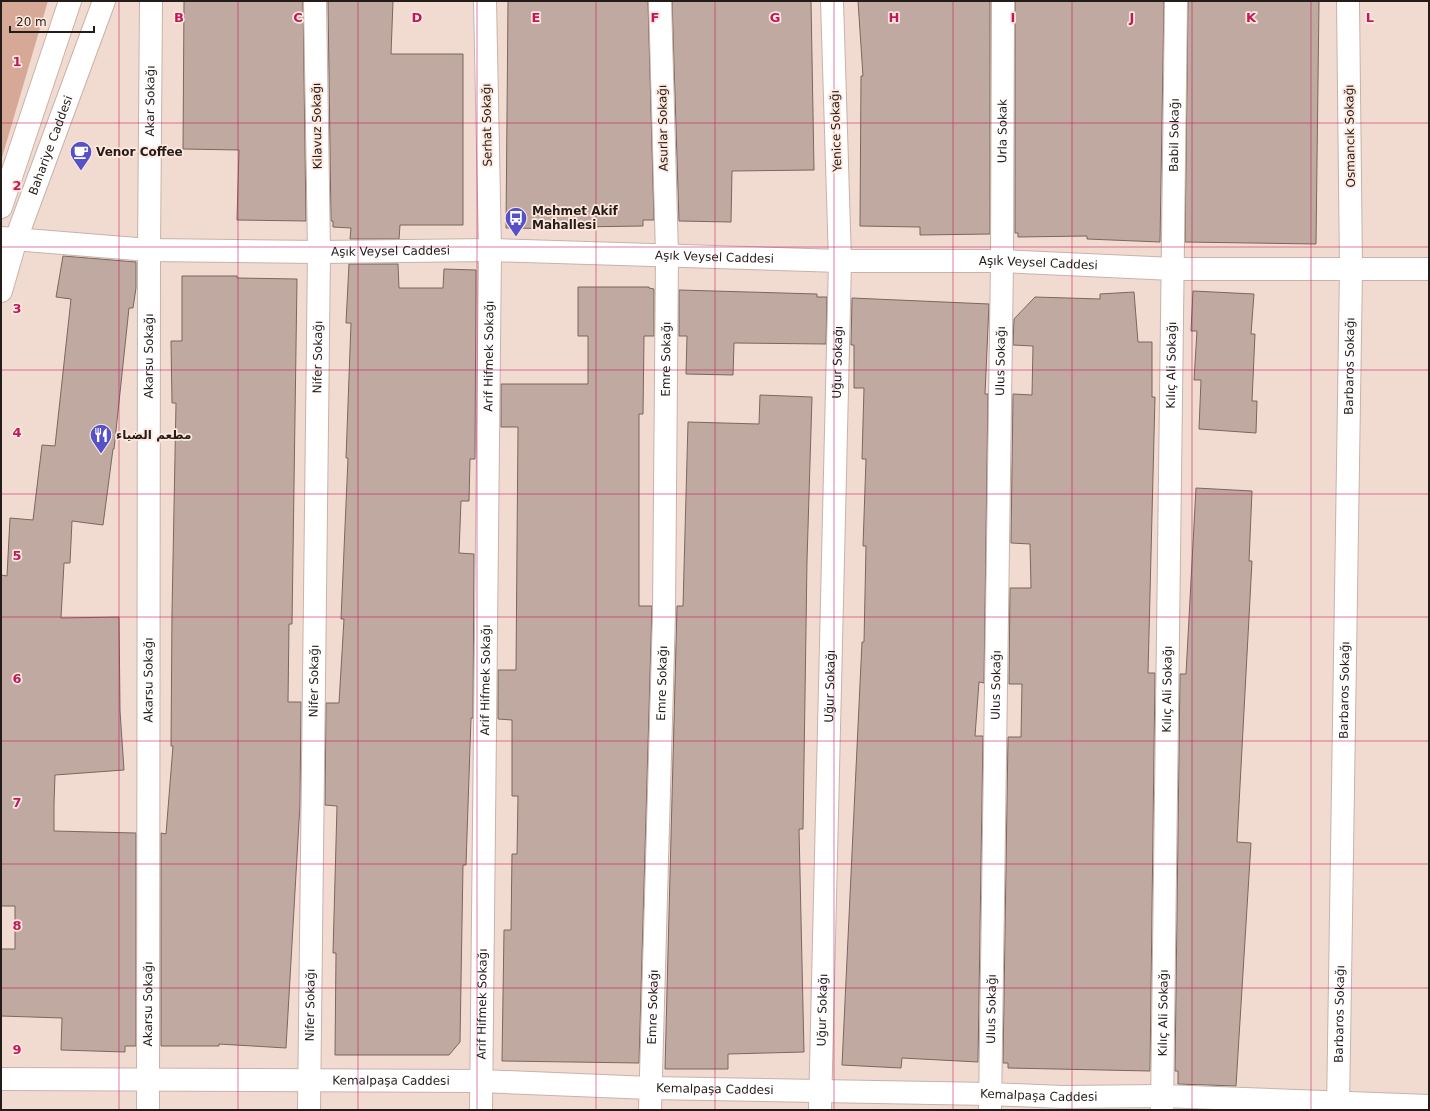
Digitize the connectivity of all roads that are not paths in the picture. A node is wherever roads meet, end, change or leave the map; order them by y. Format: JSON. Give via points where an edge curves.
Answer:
{"nodes":[{"id":1,"x":70,"y":1,"type":"edge"},
{"id":2,"x":104,"y":1,"type":"edge"},
{"id":3,"x":151,"y":1,"type":"edge"},
{"id":4,"x":315,"y":1,"type":"edge"},
{"id":5,"x":484,"y":1,"type":"edge"},
{"id":6,"x":660,"y":1,"type":"edge"},
{"id":7,"x":832,"y":1,"type":"edge"},
{"id":8,"x":1003,"y":1,"type":"edge"},
{"id":9,"x":1176,"y":1,"type":"edge"},
{"id":10,"x":1348,"y":1,"type":"edge"},
{"id":11,"x":1,"y":207,"type":"edge"},
{"id":12,"x":8,"y":238,"type":"edge"},
{"id":13,"x":149,"y":250,"type":"junction"},
{"id":14,"x":490,"y":250,"type":"junction"},
{"id":15,"x":319,"y":252,"type":"junction"},
{"id":16,"x":667,"y":255,"type":"junction"},
{"id":17,"x":1002,"y":260,"type":"junction"},
{"id":18,"x":840,"y":261,"type":"junction"},
{"id":19,"x":1173,"y":269,"type":"junction"},
{"id":20,"x":1429,"y":269,"type":"edge"},
{"id":21,"x":1351,"y":270,"type":"junction"},
{"id":22,"x":1,"y":291,"type":"edge"},
{"id":23,"x":147,"y":1078,"type":"junction"},
{"id":24,"x":1,"y":1079,"type":"edge"},
{"id":25,"x":308,"y":1080,"type":"junction"},
{"id":26,"x":481,"y":1081,"type":"junction"},
{"id":27,"x":650,"y":1088,"type":"junction"},
{"id":28,"x":820,"y":1100,"type":"edge"},
{"id":29,"x":990,"y":1102,"type":"edge"},
{"id":30,"x":1162,"y":1103,"type":"edge"},
{"id":31,"x":1429,"y":1106,"type":"edge"},
{"id":32,"x":1338,"y":1107,"type":"edge"},
{"id":33,"x":148,"y":1110,"type":"edge"},
{"id":34,"x":309,"y":1110,"type":"edge"},
{"id":35,"x":481,"y":1110,"type":"edge"},
{"id":36,"x":650,"y":1110,"type":"edge"}],
"edges":[{"from":1,"to":11,"type":"street"},
{"from":2,"to":12,"type":"street","name":"Bahariye Caddesi"},
{"from":3,"to":13,"type":"street","name":"Akar Sokağı"},
{"from":4,"to":15,"type":"street","name":"Kilavuz Sokağı"},
{"from":5,"to":14,"type":"street","name":"Serhat Sokağı"},
{"from":6,"to":16,"type":"street","name":"Asurlar Sokağı"},
{"from":7,"to":18,"type":"street","name":"Yenice Sokağı"},
{"from":8,"to":17,"type":"street","name":"Urla Sokak"},
{"from":9,"to":19,"type":"street","name":"Babil Sokağı"},
{"from":10,"to":21,"type":"street","name":"Osmancık Sokağı"},
{"from":12,"to":13,"type":"street","name":"Aşık Veysel Caddesi"},
{"from":12,"to":22,"type":"street","name":"Bahariye Caddesi"},
{"from":13,"to":15,"type":"street","name":"Aşık Veysel Caddesi"},
{"from":13,"to":23,"type":"street","name":"Akarsu Sokağı"},
{"from":14,"to":15,"type":"street","name":"Aşık Veysel Caddesi"},
{"from":14,"to":16,"type":"street","name":"Aşık Veysel Caddesi"},
{"from":14,"to":26,"type":"street","name":"Arif Hifmek Sokağı"},
{"from":15,"to":25,"type":"street","name":"Nifer Sokağı"},
{"from":16,"to":18,"type":"street","name":"Aşık Veysel Caddesi"},
{"from":16,"to":27,"type":"street","name":"Emre Sokağı","via":[[664,613]]},
{"from":17,"to":18,"type":"street","name":"Aşık Veysel Caddesi"},
{"from":17,"to":19,"type":"street","name":"Aşık Veysel Caddesi"},
{"from":17,"to":29,"type":"street","name":"Ulus Sokağı"},
{"from":18,"to":28,"type":"street","name":"Uğur Sokağı"},
{"from":19,"to":21,"type":"street","name":"Aşık Veysel Caddesi"},
{"from":19,"to":30,"type":"street","name":"Kılıç Ali Sokağı"},
{"from":20,"to":21,"type":"street","name":"Aşık Veysel Caddesi"},
{"from":21,"to":32,"type":"street","name":"Barbaros Sokağı"},
{"from":23,"to":24,"type":"street","name":"Kemalpaşa Caddesi"},
{"from":23,"to":25,"type":"street","name":"Kemalpaşa Caddesi"},
{"from":23,"to":33,"type":"street","name":"Akarsu Sokağı"},
{"from":25,"to":26,"type":"street","name":"Kemalpaşa Caddesi"},
{"from":25,"to":34,"type":"street","name":"Nifer Sokağı"},
{"from":26,"to":27,"type":"street","name":"Kemalpaşa Caddesi"},
{"from":26,"to":35,"type":"street","name":"Arif Hifmek Sokağı"},
{"from":27,"to":28,"type":"street","name":"Kemalpaşa Caddesi"},
{"from":27,"to":36,"type":"street","name":"Emre Sokağı"},
{"from":28,"to":29,"type":"street","name":"Kemalpaşa Caddesi"},
{"from":29,"to":30,"type":"street","name":"Kemalpaşa Caddesi","via":[[1062,1097]]},
{"from":30,"to":32,"type":"street","name":"Kemalpaşa Caddesi"},
{"from":31,"to":32,"type":"street","name":"Kemalpaşa Caddesi"}]}
